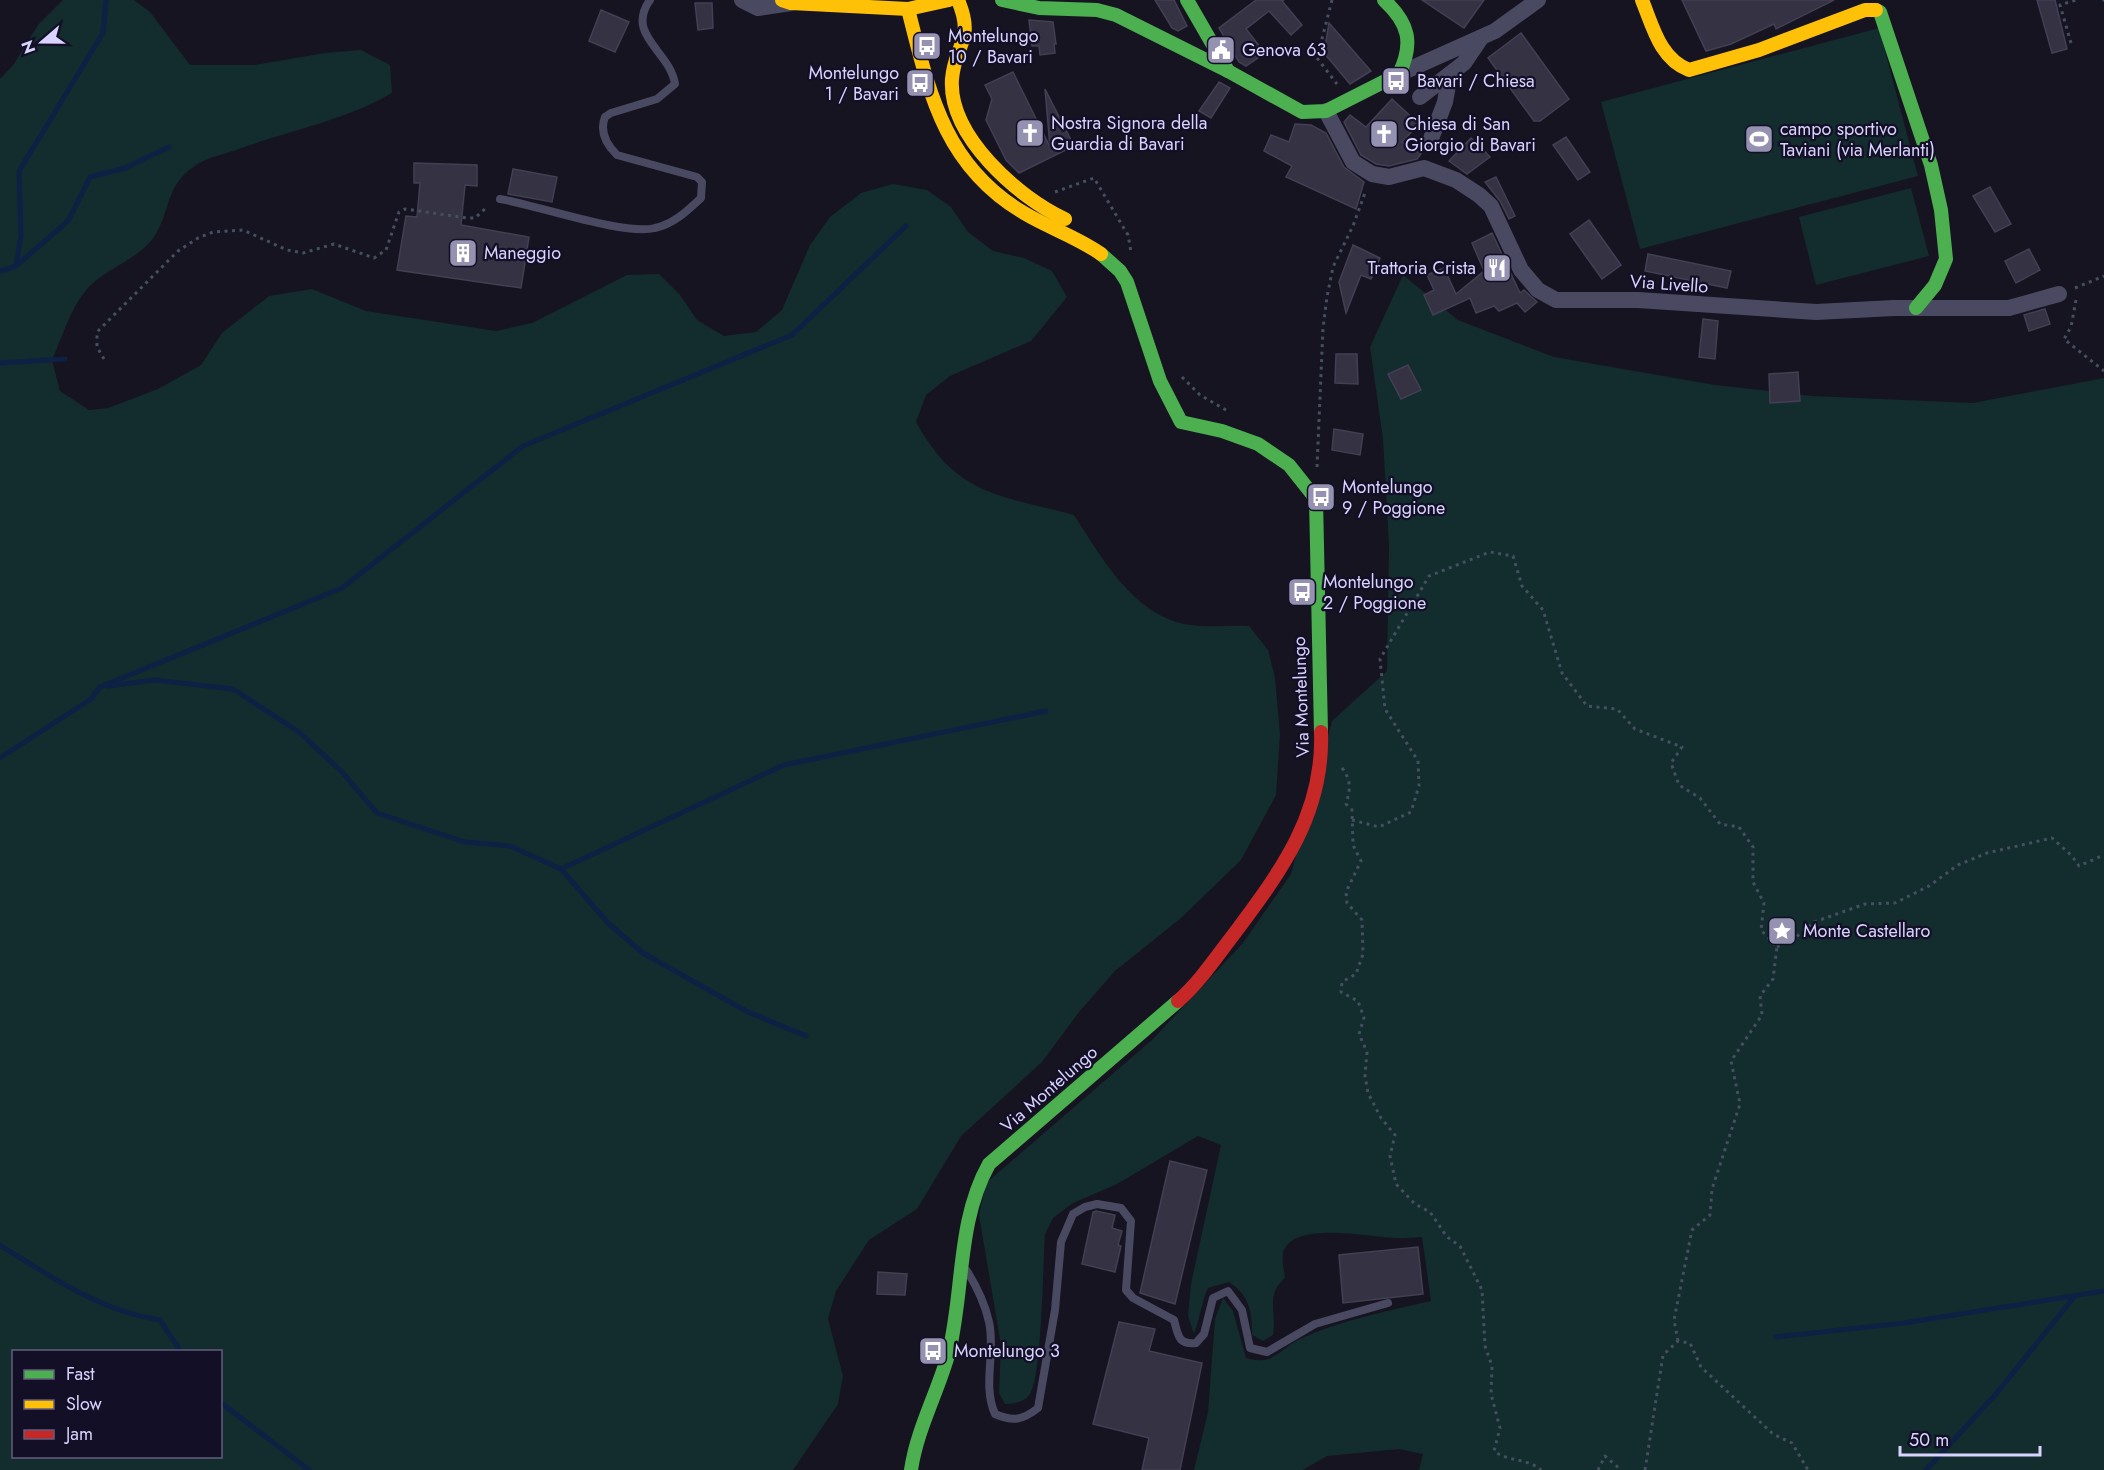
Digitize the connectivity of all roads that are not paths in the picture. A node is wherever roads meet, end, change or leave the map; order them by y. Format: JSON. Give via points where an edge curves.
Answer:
{"nodes":[{"id":1,"x":650,"y":0,"type":"edge"},
{"id":2,"x":742,"y":0,"type":"edge"},
{"id":3,"x":949,"y":0,"type":"edge"},
{"id":4,"x":958,"y":0,"type":"edge"},
{"id":5,"x":1002,"y":0,"type":"edge"},
{"id":6,"x":1187,"y":0,"type":"edge"},
{"id":7,"x":1384,"y":0,"type":"edge"},
{"id":8,"x":1538,"y":0,"type":"edge"},
{"id":9,"x":1642,"y":0,"type":"edge"},
{"id":10,"x":787,"y":1,"type":"edge"},
{"id":11,"x":908,"y":9,"type":"junction"},
{"id":12,"x":1483,"y":36,"type":"junction"},
{"id":13,"x":1228,"y":71,"type":"junction"},
{"id":14,"x":1399,"y":74,"type":"junction"},
{"id":15,"x":1450,"y":74,"type":"junction"},
{"id":16,"x":1420,"y":97,"type":"dead end"},
{"id":17,"x":1326,"y":111,"type":"junction"},
{"id":18,"x":1429,"y":144,"type":"dead end"},
{"id":19,"x":500,"y":200,"type":"road end"},
{"id":20,"x":1079,"y":225,"type":"dead end"},
{"id":21,"x":1109,"y":241,"type":"dead end"},
{"id":22,"x":1121,"y":271,"type":"junction"},
{"id":23,"x":2059,"y":294,"type":"road end"},
{"id":24,"x":1916,"y":308,"type":"junction"},
{"id":25,"x":963,"y":1266,"type":"junction"},
{"id":26,"x":1388,"y":1303,"type":"dead end"},
{"id":27,"x":911,"y":1470,"type":"edge"}],
"edges":[{"from":1,"to":19,"type":"lane","via":[[642,13],[642,23],[651,43],[674,73],[675,84],[657,99],[610,113],[605,117],[603,131],[617,155],[697,177],[702,182],[701,198],[679,218],[654,229],[624,228]]},
{"from":2,"to":10,"type":"street","via":[[758,8]]},
{"from":3,"to":11,"type":"street"},
{"from":4,"to":20,"type":"street","via":[[967,19],[968,34],[952,79],[962,122],[1009,183],[1050,213]]},
{"from":5,"to":13,"type":"street","via":[[1039,8],[1097,10],[1116,15]]},
{"from":6,"to":13,"type":"street"},
{"from":7,"to":14,"type":"street","via":[[1398,12],[1409,31],[1405,63]]},
{"from":8,"to":12,"type":"street"},
{"from":9,"to":24,"type":"street","via":[[1668,56],[1677,66],[1689,70],[1759,50],[1865,10],[1880,12],[1931,165],[1941,210],[1946,259],[1935,285]]},
{"from":10,"to":11,"type":"street"},
{"from":11,"to":22,"type":"street","via":[[934,112],[968,166],[1021,212],[1098,251]]},
{"from":12,"to":14,"type":"street"},
{"from":12,"to":15,"type":"street","via":[[1464,63]]},
{"from":13,"to":17,"type":"street","via":[[1302,112]]},
{"from":14,"to":17,"type":"street"},
{"from":15,"to":16,"type":"street"},
{"from":15,"to":18,"type":"street","via":[[1445,102]]},
{"from":17,"to":24,"type":"street","name":"Via Livello","via":[[1353,162],[1372,174],[1389,177],[1415,168],[1436,171],[1479,195],[1491,206],[1521,270],[1538,290],[1556,300],[1638,300],[1816,312]]},
{"from":21,"to":22,"type":"street"},
{"from":22,"to":25,"type":"street","name":"Via Montelungo","via":[[1149,338],[1169,406],[1181,422],[1235,433],[1284,459],[1316,499],[1322,762],[1303,828],[1281,871],[1184,996],[989,1164],[979,1179],[970,1211]]},
{"from":23,"to":24,"type":"street","name":"Via Livello","via":[[2009,309]]},
{"from":25,"to":26,"type":"lane","via":[[978,1289],[990,1324],[989,1400],[995,1414],[1010,1420],[1027,1417],[1038,1408],[1055,1310],[1061,1242],[1073,1214],[1084,1207],[1096,1204],[1121,1208],[1131,1221],[1126,1290],[1133,1298],[1174,1320],[1183,1343],[1196,1343],[1204,1334],[1213,1298],[1228,1291],[1242,1310],[1250,1348],[1260,1352],[1267,1352],[1316,1324]]},
{"from":25,"to":27,"type":"street","name":"Via Montelungo","via":[[940,1382],[921,1427]]}]}
